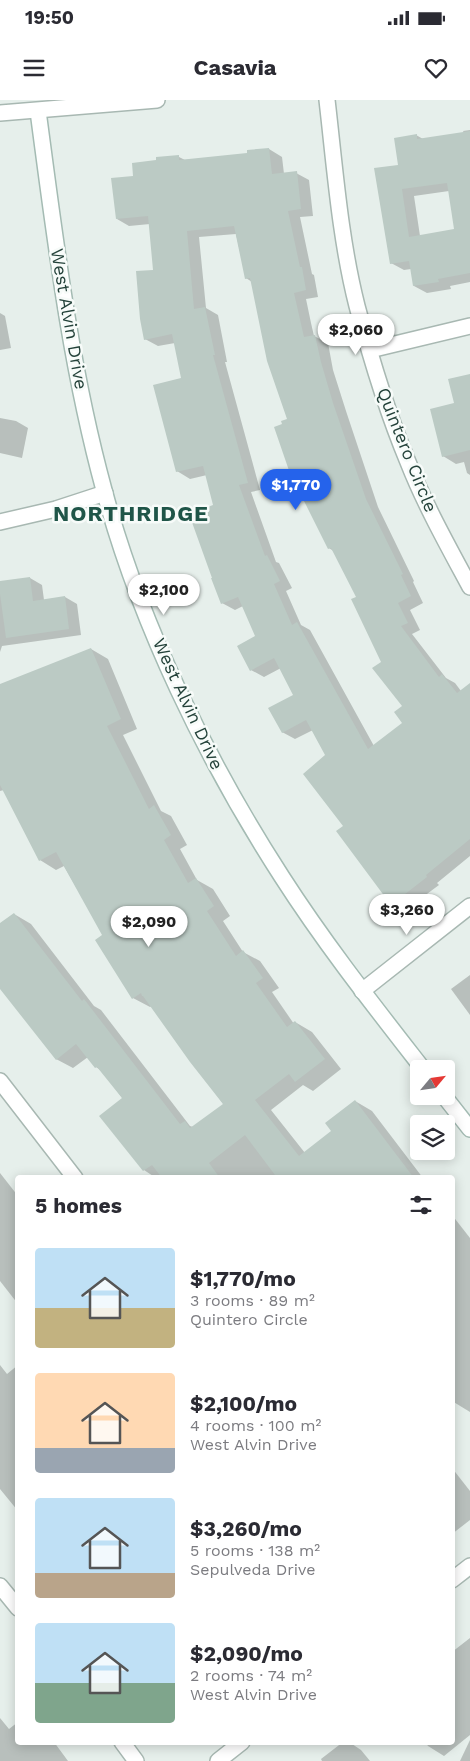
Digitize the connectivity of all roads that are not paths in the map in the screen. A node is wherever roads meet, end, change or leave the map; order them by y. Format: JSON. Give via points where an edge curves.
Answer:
{"nodes":[{"id":1,"x":157,"y":100,"type":"edge"},
{"id":2,"x":327,"y":100,"type":"edge"},
{"id":3,"x":38,"y":111,"type":"junction"},
{"id":4,"x":0,"y":113,"type":"edge"},
{"id":5,"x":470,"y":326,"type":"edge"},
{"id":6,"x":370,"y":350,"type":"junction"},
{"id":7,"x":104,"y":493,"type":"junction"},
{"id":8,"x":0,"y":522,"type":"edge"},
{"id":9,"x":470,"y":588,"type":"edge"},
{"id":10,"x":470,"y":906,"type":"edge"},
{"id":11,"x":362,"y":991,"type":"junction"},
{"id":12,"x":416,"y":1060,"type":"edge"},
{"id":13,"x":0,"y":1081,"type":"edge"},
{"id":14,"x":451,"y":1105,"type":"edge"},
{"id":15,"x":470,"y":1129,"type":"edge"},
{"id":16,"x":73,"y":1175,"type":"edge"},
{"id":17,"x":470,"y":1566,"type":"edge"},
{"id":18,"x":455,"y":1578,"type":"edge"},
{"id":19,"x":0,"y":1586,"type":"edge"},
{"id":20,"x":15,"y":1604,"type":"edge"},
{"id":21,"x":124,"y":1745,"type":"edge"},
{"id":22,"x":238,"y":1745,"type":"edge"},
{"id":23,"x":136,"y":1761,"type":"edge"},
{"id":24,"x":218,"y":1761,"type":"edge"}],
"edges":[{"from":1,"to":3,"type":"street"},
{"from":2,"to":6,"type":"street","name":"Quintero Circle","via":[[346,247]]},
{"from":3,"to":4,"type":"street"},
{"from":3,"to":7,"type":"street","name":"West Alvin Drive","via":[[73,353]]},
{"from":5,"to":6,"type":"street"},
{"from":6,"to":9,"type":"street","name":"Quintero Circle","via":[[408,464]]},
{"from":7,"to":8,"type":"street","via":[[56,510]]},
{"from":7,"to":11,"type":"street","name":"West Alvin Drive","via":[[156,638],[196,725],[235,800],[282,878]]},
{"from":10,"to":11,"type":"street"},
{"from":11,"to":12,"type":"street","name":"West Alvin Drive"},
{"from":13,"to":16,"type":"street"},
{"from":14,"to":15,"type":"street"},
{"from":17,"to":18,"type":"street"},
{"from":19,"to":20,"type":"street"},
{"from":21,"to":23,"type":"street"},
{"from":22,"to":24,"type":"street"}]}
